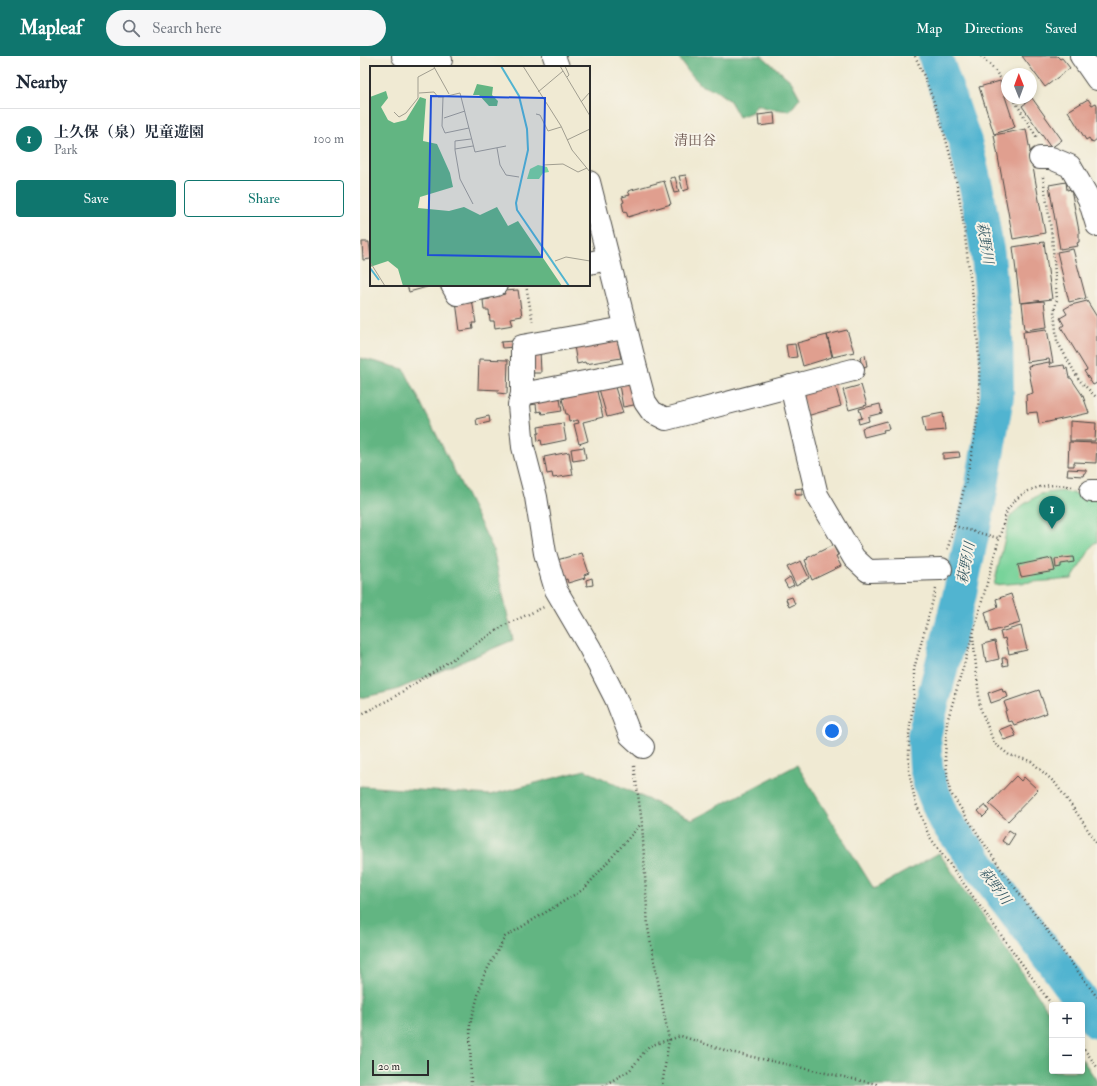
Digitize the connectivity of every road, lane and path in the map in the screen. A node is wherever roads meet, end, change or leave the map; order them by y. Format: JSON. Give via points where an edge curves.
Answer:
{"nodes":[{"id":1,"x":403,"y":56,"type":"edge"},
{"id":2,"x":554,"y":56,"type":"edge"},
{"id":3,"x":915,"y":56,"type":"edge"},
{"id":4,"x":981,"y":56,"type":"edge"},
{"id":5,"x":1081,"y":56,"type":"edge"},
{"id":6,"x":444,"y":61,"type":"edge"},
{"id":7,"x":558,"y":66,"type":"edge"},
{"id":8,"x":1001,"y":79,"type":"edge"},
{"id":9,"x":1097,"y":79,"type":"edge"},
{"id":10,"x":1017,"y":104,"type":"edge"},
{"id":11,"x":1040,"y":158,"type":"junction"},
{"id":12,"x":590,"y":191,"type":"edge"},
{"id":13,"x":1097,"y":225,"type":"edge"},
{"id":14,"x":598,"y":261,"type":"edge"},
{"id":15,"x":453,"y":286,"type":"edge"},
{"id":16,"x":492,"y":286,"type":"edge"},
{"id":17,"x":526,"y":286,"type":"edge"},
{"id":18,"x":625,"y":328,"type":"junction"},
{"id":19,"x":525,"y":345,"type":"junction"},
{"id":20,"x":852,"y":370,"type":"dead end"},
{"id":21,"x":637,"y":372,"type":"junction"},
{"id":22,"x":791,"y":386,"type":"junction"},
{"id":23,"x":522,"y":394,"type":"junction"},
{"id":24,"x":1097,"y":398,"type":"edge"},
{"id":25,"x":1094,"y":491,"type":"edge"},
{"id":26,"x":954,"y":526,"type":"junction"},
{"id":27,"x":998,"y":538,"type":"junction"},
{"id":28,"x":941,"y":568,"type":"junction"},
{"id":29,"x":561,"y":598,"type":"junction"},
{"id":30,"x":972,"y":634,"type":"junction"},
{"id":31,"x":360,"y":715,"type":"edge"},
{"id":32,"x":637,"y":741,"type":"joint"},
{"id":33,"x":642,"y":824,"type":"junction"},
{"id":34,"x":1097,"y":844,"type":"edge"},
{"id":35,"x":1097,"y":997,"type":"edge"},
{"id":36,"x":1050,"y":1002,"type":"edge"},
{"id":37,"x":669,"y":1040,"type":"junction"},
{"id":38,"x":1085,"y":1050,"type":"edge"},
{"id":39,"x":1097,"y":1067,"type":"edge"},
{"id":40,"x":471,"y":1086,"type":"edge"},
{"id":41,"x":603,"y":1086,"type":"edge"},
{"id":42,"x":662,"y":1086,"type":"edge"},
{"id":43,"x":877,"y":1086,"type":"edge"}],
"edges":[{"from":1,"to":6,"type":"street","via":[[410,62],[421,65]]},
{"from":2,"to":7,"type":"street"},
{"from":3,"to":26,"type":"path","via":[[935,104],[956,177],[974,306],[980,383],[977,420]]},
{"from":4,"to":8,"type":"path"},
{"from":5,"to":9,"type":"street"},
{"from":10,"to":11,"type":"path","via":[[1036,136]]},
{"from":11,"to":13,"type":"street","via":[[1051,158],[1070,166],[1089,199]]},
{"from":11,"to":24,"type":"path","via":[[1052,236],[1057,341],[1079,380]]},
{"from":12,"to":14,"type":"street"},
{"from":14,"to":18,"type":"street"},
{"from":15,"to":16,"type":"street","via":[[457,294]]},
{"from":17,"to":19,"type":"path"},
{"from":18,"to":19,"type":"street"},
{"from":18,"to":21,"type":"street"},
{"from":19,"to":23,"type":"street"},
{"from":20,"to":22,"type":"street"},
{"from":21,"to":22,"type":"street","via":[[645,402],[652,412],[666,419]]},
{"from":21,"to":23,"type":"street"},
{"from":22,"to":28,"type":"street","via":[[817,495],[854,558],[868,571]]},
{"from":23,"to":29,"type":"street","via":[[519,405],[523,447],[536,497],[545,553],[556,590]]},
{"from":25,"to":27,"type":"path","via":[[1064,485],[1038,487],[1020,496],[1006,510]]},
{"from":26,"to":27,"type":"path"},
{"from":26,"to":28,"type":"path"},
{"from":27,"to":30,"type":"path"},
{"from":28,"to":36,"type":"path","via":[[914,669],[909,771],[915,801],[929,836]]},
{"from":29,"to":31,"type":"path","via":[[505,625],[394,697]]},
{"from":29,"to":32,"type":"street","via":[[590,648]]},
{"from":30,"to":34,"type":"path","via":[[980,707],[994,743],[1009,754],[1030,761],[1055,783]]},
{"from":30,"to":35,"type":"path","via":[[947,722],[945,758],[950,792],[1001,869]]},
{"from":32,"to":33,"type":"path"},
{"from":33,"to":37,"type":"path","via":[[648,928]]},
{"from":33,"to":40,"type":"path","via":[[584,888],[505,937],[483,977],[470,1025]]},
{"from":37,"to":41,"type":"path","via":[[649,1046],[630,1070]]},
{"from":37,"to":42,"type":"path"},
{"from":37,"to":43,"type":"path","via":[[681,1036],[730,1052]]},
{"from":38,"to":39,"type":"path"}]}
